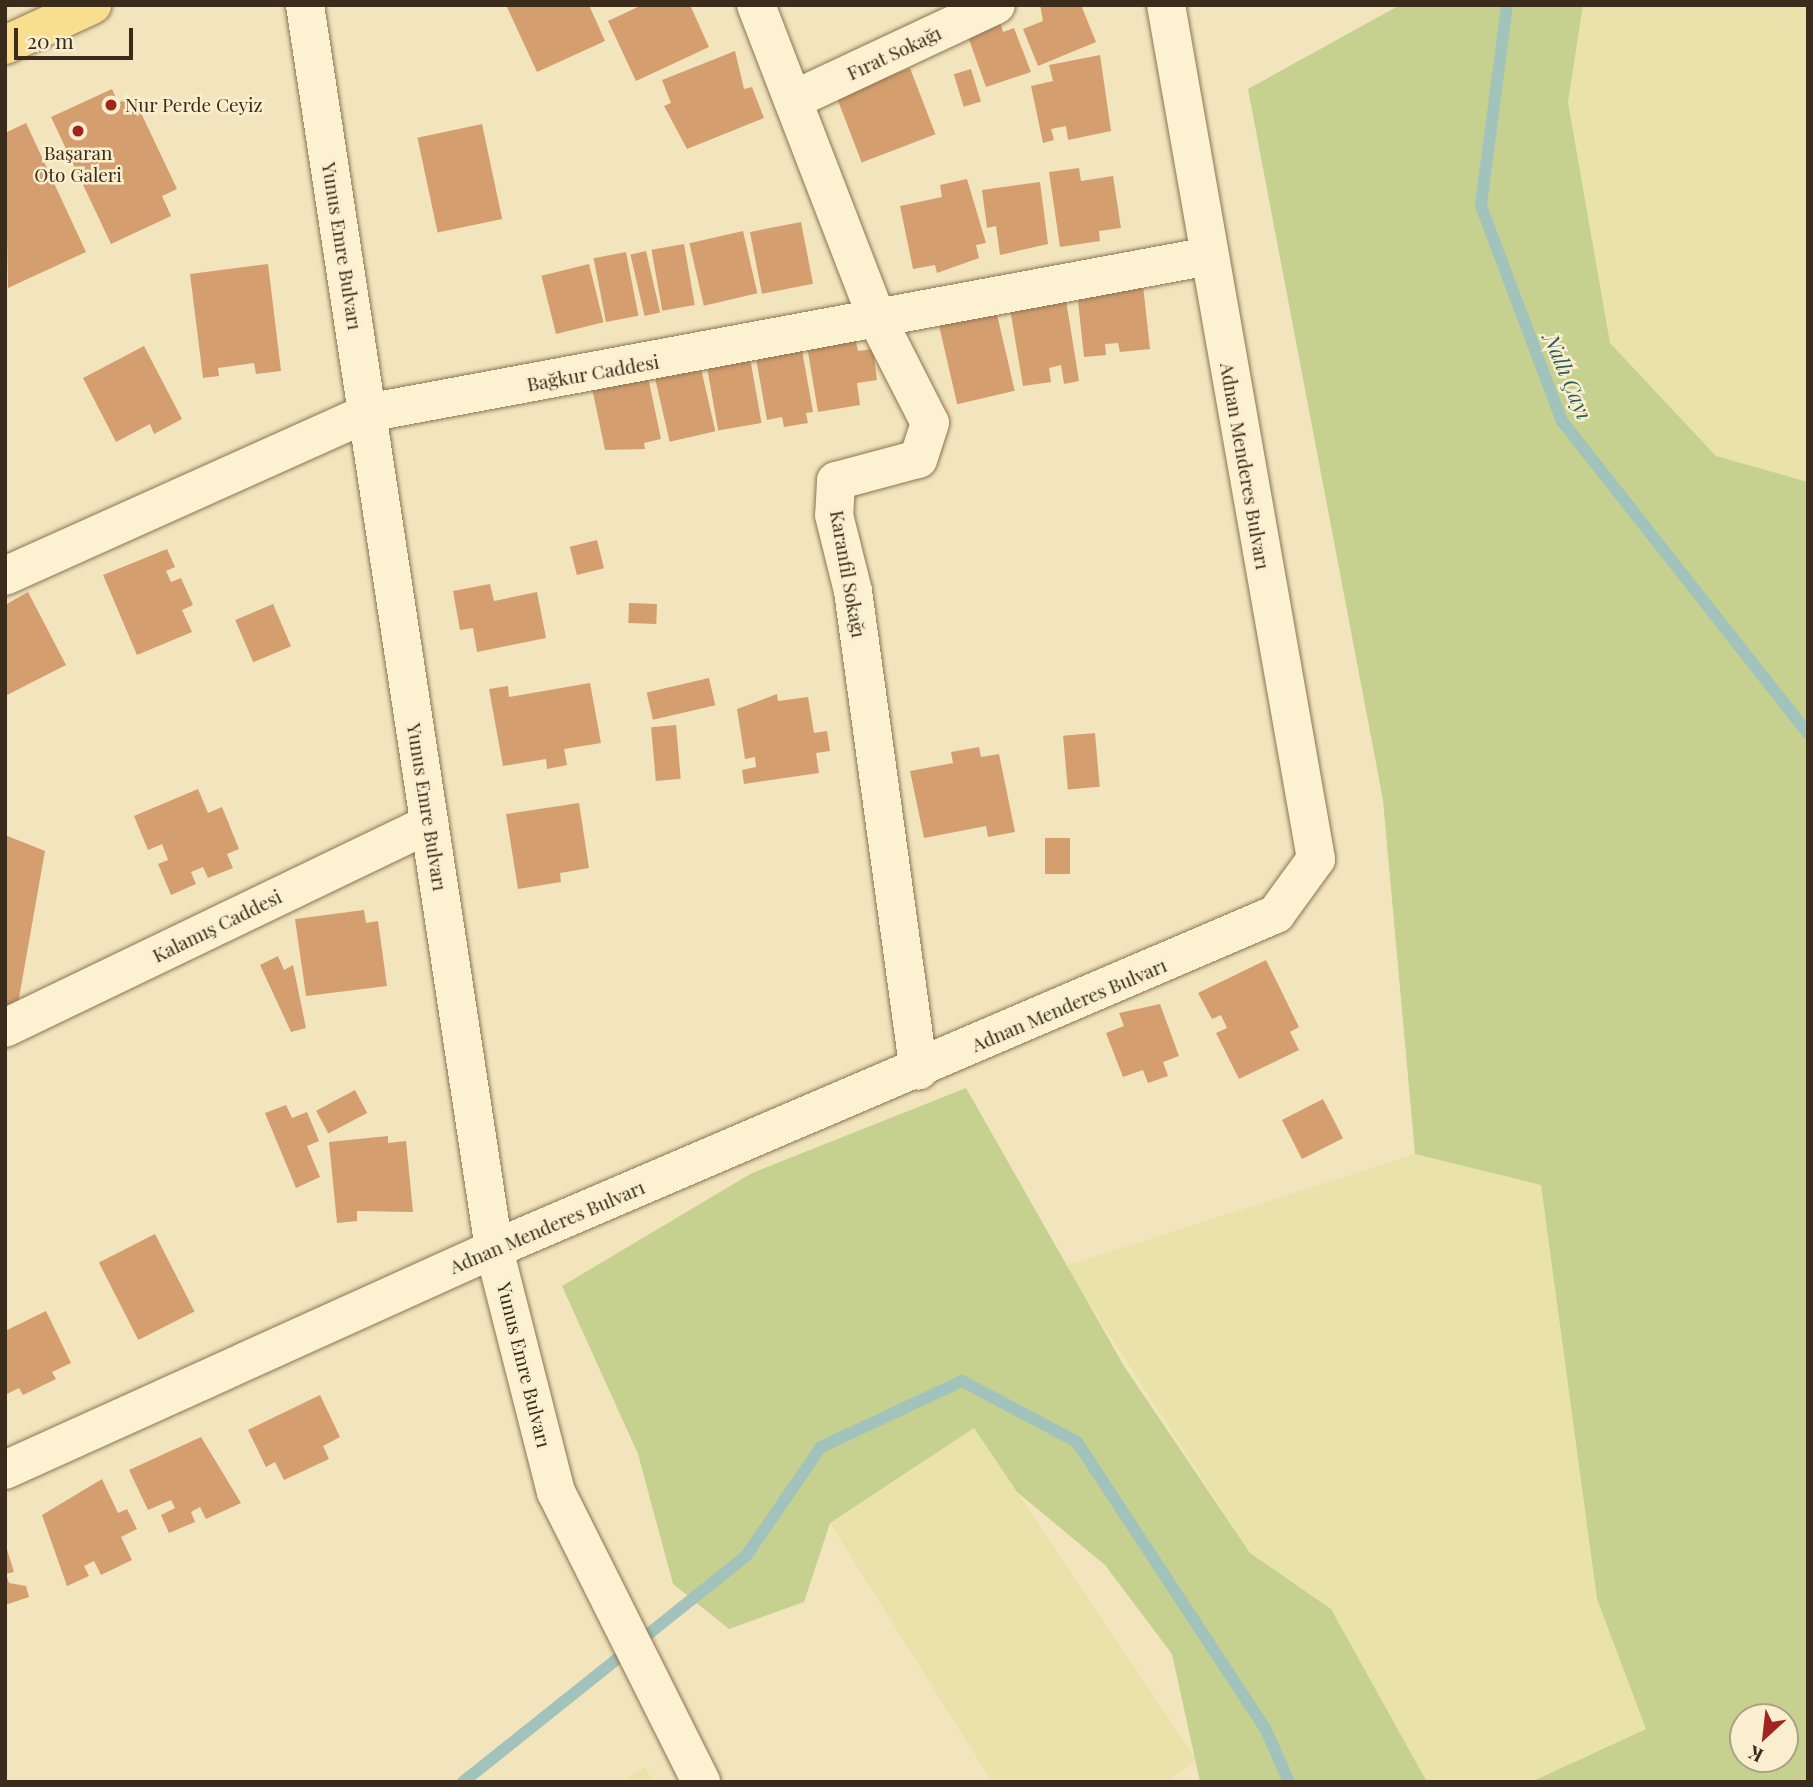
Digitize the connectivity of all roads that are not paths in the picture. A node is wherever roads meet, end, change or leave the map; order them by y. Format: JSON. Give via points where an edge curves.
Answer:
{"nodes":[{"id":1,"x":92,"y":5,"type":"edge"},
{"id":2,"x":305,"y":5,"type":"edge"},
{"id":3,"x":756,"y":5,"type":"edge"},
{"id":4,"x":996,"y":5,"type":"edge"},
{"id":5,"x":1166,"y":5,"type":"edge"},
{"id":6,"x":5,"y":45,"type":"edge"},
{"id":7,"x":793,"y":100,"type":"junction"},
{"id":8,"x":1209,"y":256,"type":"junction"},
{"id":9,"x":878,"y":321,"type":"junction"},
{"id":10,"x":367,"y":413,"type":"junction"},
{"id":11,"x":5,"y":576,"type":"edge"},
{"id":12,"x":429,"y":824,"type":"junction"},
{"id":13,"x":5,"y":1028,"type":"edge"},
{"id":14,"x":919,"y":1070,"type":"junction"},
{"id":15,"x":494,"y":1249,"type":"junction"},
{"id":16,"x":5,"y":1470,"type":"edge"},
{"id":17,"x":701,"y":1782,"type":"edge"}],
"edges":[{"from":1,"to":6,"type":"main road"},
{"from":2,"to":10,"type":"street","name":"Yunus Emre Bulvarı"},
{"from":3,"to":7,"type":"street","name":"Karanfil Sokağı"},
{"from":4,"to":7,"type":"street","name":"Fırat Sokağı"},
{"from":5,"to":8,"type":"street","name":"Adnan Menderes Bulvarı"},
{"from":7,"to":9,"type":"street","name":"Karanfil Sokağı"},
{"from":8,"to":9,"type":"street","name":"Bağkur Caddesi"},
{"from":8,"to":14,"type":"street","name":"Adnan Menderes Bulvarı","via":[[1316,859],[1276,914]]},
{"from":9,"to":10,"type":"street","name":"Bağkur Caddesi"},
{"from":9,"to":14,"type":"street","name":"Karanfil Sokağı","via":[[930,423],[918,459],[836,481],[834,516],[853,592]]},
{"from":10,"to":11,"type":"street","name":"Bağkur Caddesi"},
{"from":10,"to":12,"type":"street","name":"Yunus Emre Bulvarı"},
{"from":12,"to":13,"type":"street","name":"Kalamış Caddesi"},
{"from":12,"to":15,"type":"street","name":"Yunus Emre Bulvarı"},
{"from":14,"to":15,"type":"street","name":"Adnan Menderes Bulvarı"},
{"from":15,"to":16,"type":"street","name":"Adnan Menderes Bulvarı"},
{"from":15,"to":17,"type":"street","name":"Yunus Emre Bulvarı","via":[[556,1492],[602,1595]]}]}
